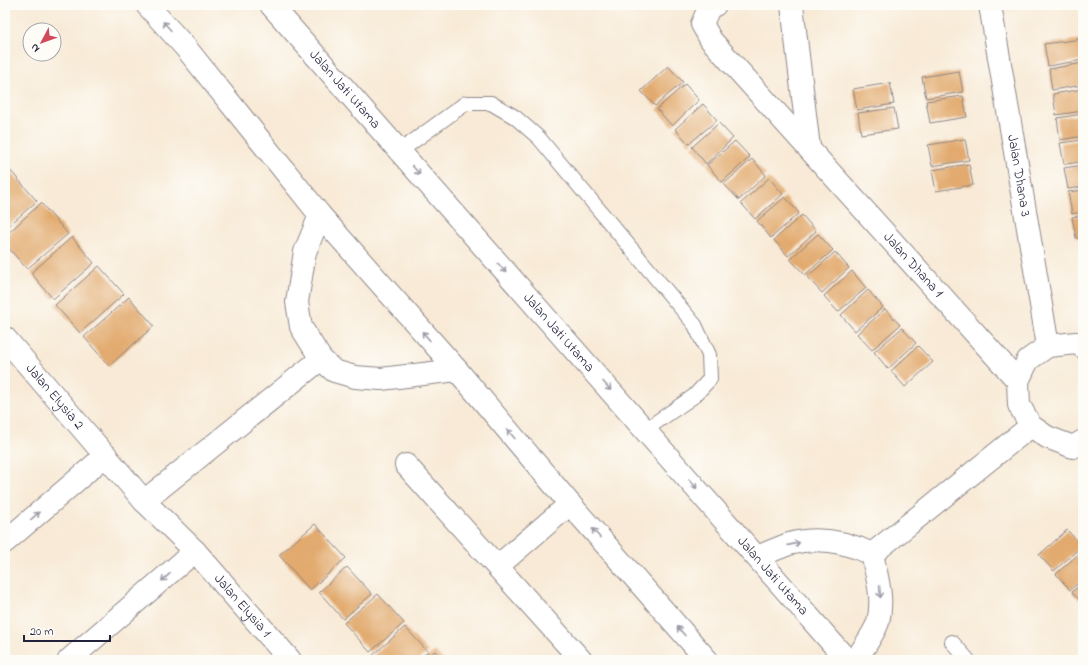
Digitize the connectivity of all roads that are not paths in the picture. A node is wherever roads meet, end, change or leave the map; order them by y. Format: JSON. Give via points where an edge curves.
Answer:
{"nodes":[{"id":1,"x":147,"y":5,"type":"edge"},
{"id":2,"x":715,"y":5,"type":"edge"},
{"id":3,"x":792,"y":5,"type":"edge"},
{"id":4,"x":990,"y":5,"type":"edge"},
{"id":5,"x":275,"y":10,"type":"edge"},
{"id":6,"x":808,"y":148,"type":"junction"},
{"id":7,"x":400,"y":152,"type":"junction"},
{"id":8,"x":320,"y":215,"type":"junction"},
{"id":9,"x":5,"y":338,"type":"edge"},
{"id":10,"x":1048,"y":346,"type":"junction"},
{"id":11,"x":1083,"y":347,"type":"edge"},
{"id":12,"x":321,"y":358,"type":"junction"},
{"id":13,"x":456,"y":370,"type":"junction"},
{"id":14,"x":1018,"y":381,"type":"junction"},
{"id":15,"x":1031,"y":426,"type":"junction"},
{"id":16,"x":645,"y":430,"type":"junction"},
{"id":17,"x":1080,"y":449,"type":"edge"},
{"id":18,"x":106,"y":455,"type":"junction"},
{"id":19,"x":406,"y":465,"type":"dead end"},
{"id":20,"x":144,"y":501,"type":"junction"},
{"id":21,"x":570,"y":504,"type":"junction"},
{"id":22,"x":5,"y":542,"type":"edge"},
{"id":23,"x":195,"y":551,"type":"junction"},
{"id":24,"x":872,"y":554,"type":"junction"},
{"id":25,"x":757,"y":557,"type":"junction"},
{"id":26,"x":498,"y":566,"type":"junction"},
{"id":27,"x":952,"y":642,"type":"dead end"},
{"id":28,"x":70,"y":660,"type":"edge"},
{"id":29,"x":290,"y":660,"type":"edge"},
{"id":30,"x":581,"y":660,"type":"edge"},
{"id":31,"x":707,"y":660,"type":"edge"},
{"id":32,"x":847,"y":660,"type":"edge"},
{"id":33,"x":856,"y":660,"type":"edge"},
{"id":34,"x":968,"y":660,"type":"edge"}],
"edges":[{"from":8,"to":1,"type":"street","one_way":true,"via":[[186,48]]},
{"from":2,"to":6,"type":"street","name":"Jalan Dhana 1","via":[[709,8],[702,24],[711,40]]},
{"from":3,"to":6,"type":"street"},
{"from":4,"to":10,"type":"street","name":"Jalan Dhana 3"},
{"from":5,"to":7,"type":"street","name":"Jalan Jati Utama"},
{"from":6,"to":14,"type":"street","name":"Jalan Dhana 1"},
{"from":7,"to":16,"type":"street","name":"Jalan Jati Utama","one_way":true},
{"from":7,"to":16,"type":"lane","via":[[466,103],[491,103],[515,117],[539,138],[695,325],[709,355],[710,379],[694,396]]},
{"from":8,"to":12,"type":"street","via":[[305,252],[297,302],[301,327]]},
{"from":13,"to":8,"type":"street","one_way":true},
{"from":9,"to":18,"type":"street","name":"Jalan Elysia 2"},
{"from":10,"to":11,"type":"street","via":[[1076,343]]},
{"from":10,"to":14,"type":"street","via":[[1028,360]]},
{"from":12,"to":13,"type":"street","via":[[334,371],[355,377],[381,379]]},
{"from":12,"to":20,"type":"street"},
{"from":21,"to":13,"type":"street","one_way":true},
{"from":14,"to":15,"type":"street","via":[[1019,405]]},
{"from":15,"to":17,"type":"street","via":[[1047,437]]},
{"from":15,"to":24,"type":"street"},
{"from":16,"to":25,"type":"street","name":"Jalan Jati Utama","one_way":true},
{"from":18,"to":20,"type":"street","name":"Jalan Elysia 2"},
{"from":22,"to":18,"type":"street","one_way":true},
{"from":19,"to":26,"type":"street"},
{"from":20,"to":23,"type":"street","name":"Jalan Elysia 1"},
{"from":21,"to":26,"type":"street"},
{"from":31,"to":21,"type":"street","one_way":true},
{"from":23,"to":28,"type":"street","one_way":true},
{"from":23,"to":29,"type":"street","name":"Jalan Elysia 1"},
{"from":25,"to":24,"type":"street","one_way":true,"via":[[789,544],[810,540],[854,546]]},
{"from":24,"to":33,"type":"street","one_way":true,"via":[[880,604],[877,623]]},
{"from":25,"to":32,"type":"street","name":"Jalan Jati Utama"},
{"from":26,"to":30,"type":"street"},
{"from":27,"to":34,"type":"lane"}]}
